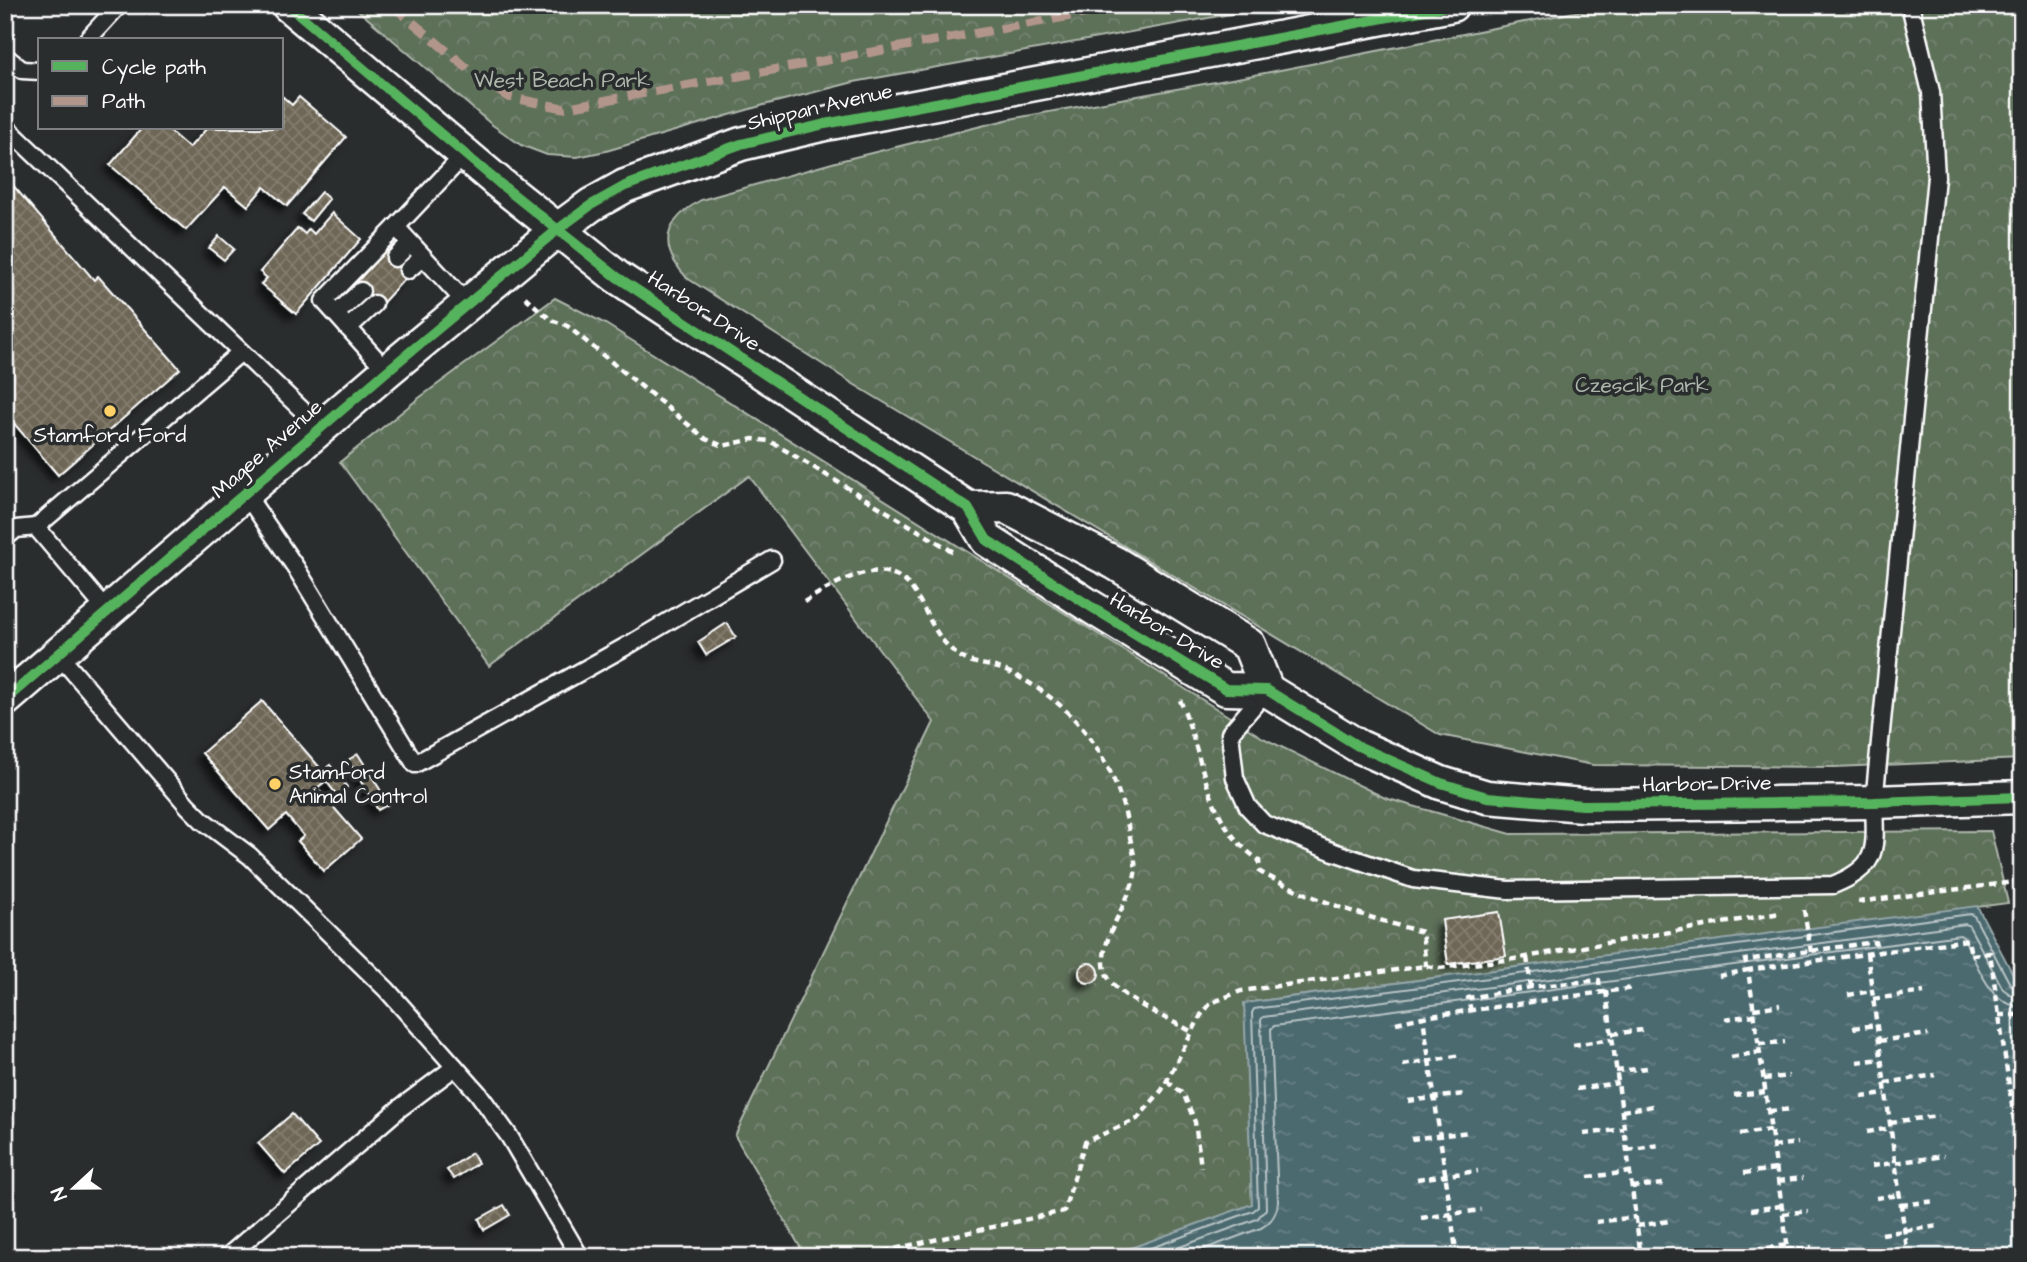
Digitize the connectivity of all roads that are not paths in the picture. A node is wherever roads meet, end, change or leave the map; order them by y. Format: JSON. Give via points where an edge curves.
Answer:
{"nodes":[{"id":1,"x":118,"y":5,"type":"edge"},
{"id":2,"x":288,"y":5,"type":"edge"},
{"id":3,"x":1452,"y":5,"type":"edge"},
{"id":4,"x":1910,"y":5,"type":"edge"},
{"id":5,"x":89,"y":38,"type":"edge"},
{"id":6,"x":5,"y":56,"type":"edge"},
{"id":7,"x":38,"y":71,"type":"edge"},
{"id":8,"x":5,"y":126,"type":"edge"},
{"id":9,"x":465,"y":154,"type":"junction"},
{"id":10,"x":396,"y":228,"type":"junction"},
{"id":11,"x":557,"y":229,"type":"junction"},
{"id":12,"x":410,"y":243,"type":"junction"},
{"id":13,"x":423,"y":257,"type":"junction"},
{"id":14,"x":395,"y":258,"type":"dead end"},
{"id":15,"x":408,"y":270,"type":"dead end"},
{"id":16,"x":360,"y":291,"type":"dead end"},
{"id":17,"x":374,"y":304,"type":"dead end"},
{"id":18,"x":467,"y":304,"type":"junction"},
{"id":19,"x":336,"y":314,"type":"junction"},
{"id":20,"x":348,"y":328,"type":"junction"},
{"id":21,"x":241,"y":352,"type":"junction"},
{"id":22,"x":387,"y":371,"type":"junction"},
{"id":23,"x":321,"y":428,"type":"junction"},
{"id":24,"x":245,"y":493,"type":"junction"},
{"id":25,"x":968,"y":508,"type":"junction"},
{"id":26,"x":36,"y":527,"type":"junction"},
{"id":27,"x":5,"y":538,"type":"edge"},
{"id":28,"x":772,"y":560,"type":"dead end"},
{"id":29,"x":107,"y":611,"type":"junction"},
{"id":30,"x":58,"y":654,"type":"junction"},
{"id":31,"x":1267,"y":690,"type":"junction"},
{"id":32,"x":5,"y":700,"type":"edge"},
{"id":33,"x":2022,"y":797,"type":"edge"},
{"id":34,"x":1874,"y":802,"type":"junction"},
{"id":35,"x":455,"y":1067,"type":"junction"},
{"id":36,"x":227,"y":1257,"type":"edge"},
{"id":37,"x":580,"y":1257,"type":"edge"}],
"edges":[{"from":1,"to":5,"type":"lane"},
{"from":2,"to":9,"type":"street"},
{"from":3,"to":11,"type":"street","name":"Shippan Avenue","via":[[913,106],[741,144],[625,186]]},
{"from":4,"to":34,"type":"lane","via":[[1931,92],[1936,177]]},
{"from":6,"to":7,"type":"lane","via":[[22,70]]},
{"from":8,"to":21,"type":"lane"},
{"from":9,"to":10,"type":"lane"},
{"from":9,"to":11,"type":"street"},
{"from":10,"to":12,"type":"lane"},
{"from":10,"to":19,"type":"lane","via":[[324,300]]},
{"from":11,"to":18,"type":"street","name":"Magee Avenue"},
{"from":11,"to":25,"type":"street","name":"Harbor Drive","via":[[617,276]]},
{"from":12,"to":13,"type":"lane"},
{"from":12,"to":14,"type":"lane"},
{"from":13,"to":15,"type":"lane"},
{"from":13,"to":18,"type":"lane"},
{"from":16,"to":19,"type":"lane"},
{"from":17,"to":20,"type":"lane"},
{"from":18,"to":22,"type":"street","name":"Magee Avenue"},
{"from":19,"to":20,"type":"lane"},
{"from":20,"to":22,"type":"lane"},
{"from":21,"to":23,"type":"lane"},
{"from":21,"to":26,"type":"lane"},
{"from":22,"to":23,"type":"street","name":"Magee Avenue"},
{"from":23,"to":24,"type":"street","name":"Magee Avenue"},
{"from":24,"to":28,"type":"lane","via":[[415,764]]},
{"from":24,"to":29,"type":"street","name":"Magee Avenue"},
{"from":25,"to":31,"type":"street","name":"Harbor Drive","via":[[987,540],[1226,689]]},
{"from":25,"to":31,"type":"street","name":"Harbor Drive","via":[[1006,507],[1115,564],[1249,645]]},
{"from":26,"to":27,"type":"lane","via":[[16,529]]},
{"from":26,"to":29,"type":"lane"},
{"from":29,"to":30,"type":"street","name":"Magee Avenue"},
{"from":30,"to":32,"type":"street","name":"Magee Avenue"},
{"from":30,"to":35,"type":"lane","via":[[188,806],[293,898],[387,990]]},
{"from":31,"to":34,"type":"street","name":"Harbor Drive","via":[[1369,751],[1441,783],[1487,797],[1583,805]]},
{"from":31,"to":34,"type":"lane","via":[[1230,733],[1235,778],[1248,807],[1264,824],[1413,879],[1508,891],[1833,885],[1868,863],[1875,843]]},
{"from":33,"to":34,"type":"street","name":"Harbor Drive"},
{"from":35,"to":36,"type":"lane","via":[[400,1108]]},
{"from":35,"to":37,"type":"lane","via":[[494,1114]]}]}
